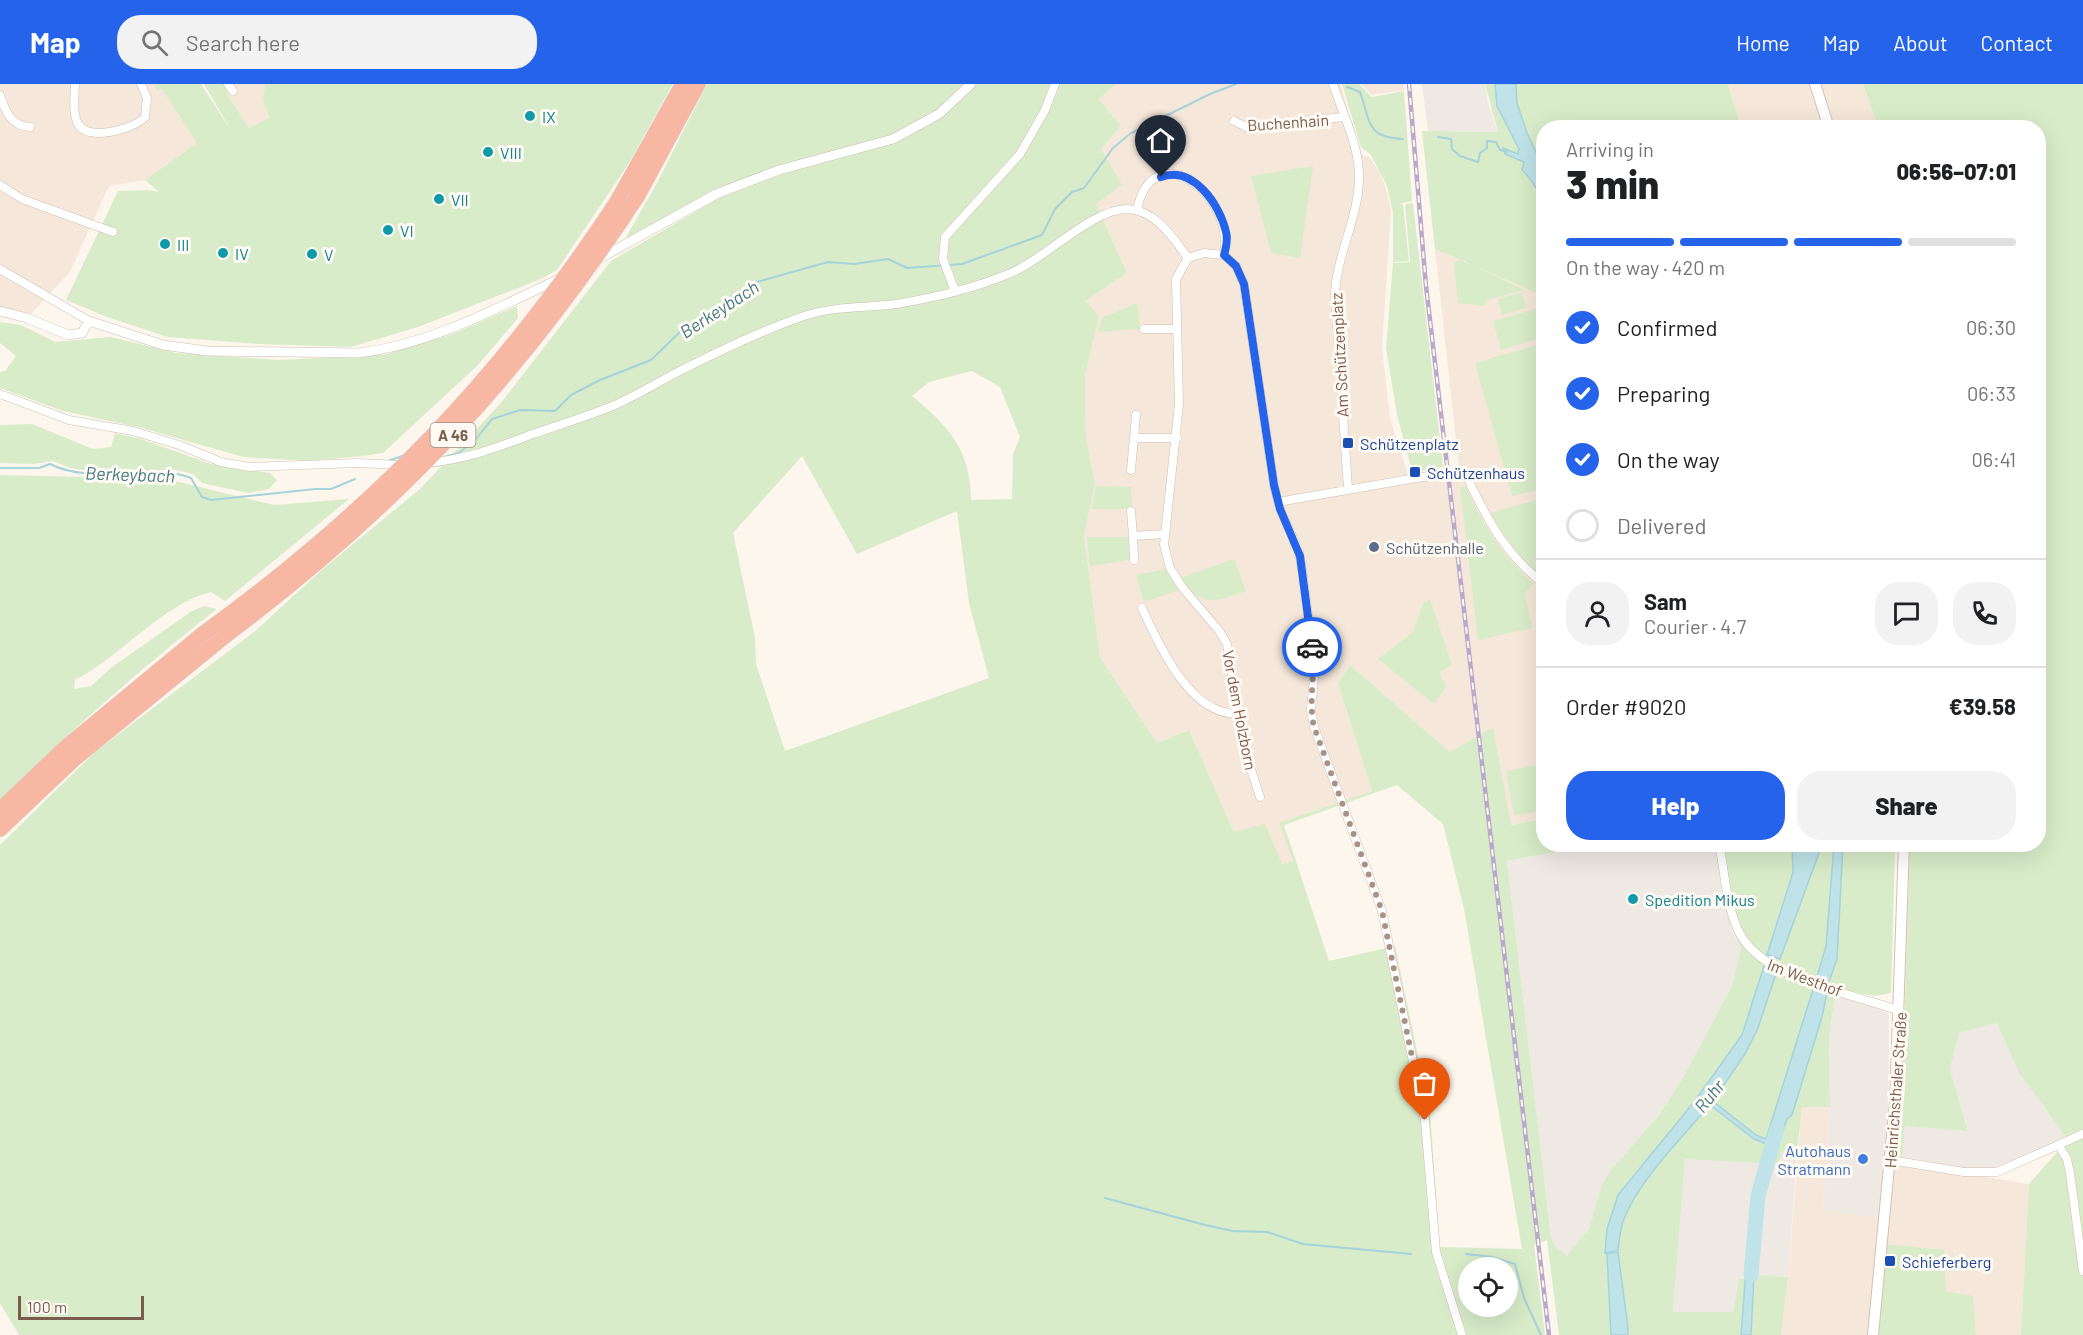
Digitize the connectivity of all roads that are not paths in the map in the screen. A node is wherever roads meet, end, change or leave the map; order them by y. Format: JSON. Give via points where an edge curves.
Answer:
{"nodes":[{"id":1,"x":75,"y":84,"type":"edge"},
{"id":2,"x":141,"y":84,"type":"edge"},
{"id":3,"x":683,"y":84,"type":"edge"},
{"id":4,"x":698,"y":84,"type":"edge"},
{"id":5,"x":971,"y":84,"type":"edge"},
{"id":6,"x":1055,"y":84,"type":"edge"},
{"id":7,"x":1333,"y":84,"type":"edge"},
{"id":8,"x":1815,"y":84,"type":"edge"},
{"id":9,"x":0,"y":95,"type":"edge"},
{"id":10,"x":4,"y":116,"type":"edge"},
{"id":11,"x":1344,"y":117,"type":"junction"},
{"id":12,"x":1826,"y":120,"type":"edge"},
{"id":13,"x":1234,"y":121,"type":"dead end"},
{"id":14,"x":30,"y":127,"type":"dead end"},
{"id":15,"x":0,"y":185,"type":"edge"},
{"id":16,"x":1137,"y":210,"type":"junction"},
{"id":17,"x":113,"y":232,"type":"dead end"},
{"id":18,"x":1224,"y":255,"type":"junction"},
{"id":19,"x":1188,"y":258,"type":"junction"},
{"id":20,"x":0,"y":269,"type":"edge"},
{"id":21,"x":955,"y":291,"type":"junction"},
{"id":22,"x":0,"y":311,"type":"edge"},
{"id":23,"x":89,"y":321,"type":"junction"},
{"id":24,"x":1144,"y":329,"type":"dead end"},
{"id":25,"x":1176,"y":329,"type":"junction"},
{"id":26,"x":0,"y":394,"type":"edge"},
{"id":27,"x":1136,"y":415,"type":"dead end"},
{"id":28,"x":1135,"y":438,"type":"junction"},
{"id":29,"x":1177,"y":438,"type":"junction"},
{"id":30,"x":1131,"y":470,"type":"dead end"},
{"id":31,"x":1348,"y":489,"type":"junction"},
{"id":32,"x":1278,"y":502,"type":"junction"},
{"id":33,"x":1131,"y":511,"type":"dead end"},
{"id":34,"x":1164,"y":534,"type":"junction"},
{"id":35,"x":1133,"y":536,"type":"junction"},
{"id":36,"x":1134,"y":560,"type":"dead end"},
{"id":37,"x":1536,"y":577,"type":"edge"},
{"id":38,"x":1142,"y":608,"type":"dead end"},
{"id":39,"x":1237,"y":714,"type":"junction"},
{"id":40,"x":1260,"y":797,"type":"dead end"},
{"id":41,"x":0,"y":810,"type":"edge"},
{"id":42,"x":0,"y":830,"type":"edge"},
{"id":43,"x":1721,"y":852,"type":"edge"},
{"id":44,"x":1904,"y":852,"type":"edge"},
{"id":45,"x":1900,"y":1011,"type":"junction"},
{"id":46,"x":2083,"y":1134,"type":"edge"},
{"id":47,"x":2059,"y":1146,"type":"junction"},
{"id":48,"x":1890,"y":1160,"type":"junction"},
{"id":49,"x":2083,"y":1271,"type":"edge"},
{"id":50,"x":1462,"y":1335,"type":"edge"},
{"id":51,"x":1873,"y":1335,"type":"edge"}],
"edges":[{"from":1,"to":2,"type":"street","via":[[78,125],[97,134],[126,128],[145,117],[147,98]]},
{"from":3,"to":41,"type":"highway","number":"A 46","bridge":true,"via":[[617,202],[541,312],[455,415],[326,539],[64,749]]},
{"from":4,"to":42,"type":"highway","number":"A 46","bridge":true,"via":[[638,195],[562,306],[476,411],[332,552],[81,752]]},
{"from":5,"to":23,"type":"street","via":[[946,109],[893,139],[779,170],[716,194],[611,254],[550,283],[467,321],[380,351],[207,351],[163,345]]},
{"from":6,"to":21,"type":"street","via":[[1042,117],[1020,154],[945,237],[943,259]]},
{"from":7,"to":11,"type":"street","name":"Am Schützenplatz"},
{"from":8,"to":12,"type":"main road"},
{"from":9,"to":10,"type":"street"},
{"from":10,"to":14,"type":"street"},
{"from":11,"to":13,"type":"street","name":"Buchenhain","via":[[1246,128]]},
{"from":11,"to":31,"type":"street","name":"Am Schützenplatz","via":[[1355,142],[1359,177],[1335,296]]},
{"from":15,"to":17,"type":"street","via":[[28,202]]},
{"from":16,"to":18,"type":"street","via":[[1142,193],[1155,180],[1175,174],[1191,179],[1207,195],[1224,224]]},
{"from":16,"to":19,"type":"street","via":[[1159,222]]},
{"from":16,"to":21,"type":"street","via":[[1114,210],[1098,216],[1028,266]]},
{"from":18,"to":19,"type":"street","via":[[1204,253]]},
{"from":18,"to":32,"type":"street","via":[[1236,266],[1244,284]]},
{"from":19,"to":25,"type":"street","name":"Vor dem Holzborn","via":[[1176,279]]},
{"from":20,"to":23,"type":"street"},
{"from":21,"to":26,"type":"street","via":[[895,304],[835,308],[808,315],[611,406],[502,447],[442,462],[249,467],[221,462],[179,444],[133,431],[69,420]]},
{"from":22,"to":23,"type":"street","via":[[68,335],[82,333]]},
{"from":24,"to":25,"type":"street"},
{"from":25,"to":29,"type":"street","name":"Vor dem Holzborn"},
{"from":27,"to":28,"type":"street"},
{"from":28,"to":29,"type":"street"},
{"from":28,"to":30,"type":"street"},
{"from":29,"to":34,"type":"street","name":"Vor dem Holzborn"},
{"from":31,"to":32,"type":"street"},
{"from":31,"to":37,"type":"street","via":[[1454,472],[1466,475],[1494,532]]},
{"from":32,"to":50,"type":"street","via":[[1299,551],[1315,668],[1311,710],[1314,727],[1375,889],[1388,937],[1425,1120],[1436,1252]]},
{"from":33,"to":35,"type":"street"},
{"from":34,"to":35,"type":"street"},
{"from":34,"to":39,"type":"street","name":"Vor dem Holzborn","via":[[1174,574],[1227,644],[1235,678]]},
{"from":35,"to":36,"type":"street"},
{"from":38,"to":39,"type":"street","via":[[1160,647],[1185,683],[1216,710]]},
{"from":39,"to":40,"type":"street","name":"Vor dem Holzborn"},
{"from":43,"to":45,"type":"street","name":"Im Westhof","via":[[1737,926],[1751,951],[1763,962]]},
{"from":44,"to":45,"type":"main road","name":"Heinrichsthaler Straße"},
{"from":45,"to":48,"type":"main road","name":"Heinrichsthaler Straße"},
{"from":46,"to":47,"type":"street"},
{"from":47,"to":48,"type":"street","via":[[1988,1173]]},
{"from":47,"to":49,"type":"street","via":[[2070,1173]]},
{"from":48,"to":51,"type":"main road","name":"Heinrichsthaler Straße"}]}
